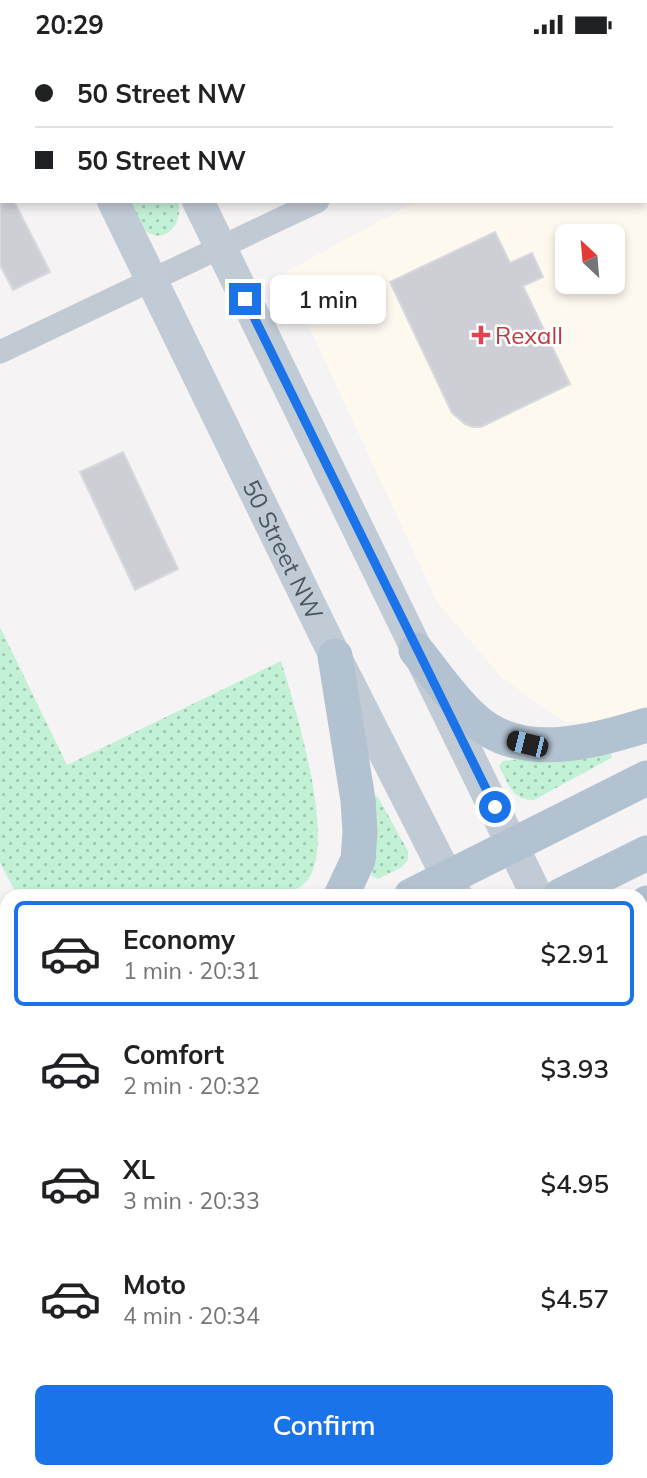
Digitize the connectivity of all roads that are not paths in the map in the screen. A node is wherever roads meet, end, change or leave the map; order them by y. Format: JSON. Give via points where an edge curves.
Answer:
{"nodes":[{"id":1,"x":114,"y":203,"type":"edge"},
{"id":2,"x":199,"y":203,"type":"edge"},
{"id":3,"x":314,"y":203,"type":"edge"},
{"id":4,"x":221,"y":247,"type":"junction"},
{"id":5,"x":151,"y":279,"type":"junction"},
{"id":6,"x":0,"y":352,"type":"edge"},
{"id":7,"x":416,"y":650,"type":"junction"},
{"id":8,"x":335,"y":656,"type":"junction"},
{"id":9,"x":647,"y":725,"type":"edge"},
{"id":10,"x":647,"y":778,"type":"edge"},
{"id":11,"x":513,"y":845,"type":"junction"},
{"id":12,"x":647,"y":853,"type":"edge"},
{"id":13,"x":344,"y":889,"type":"edge"},
{"id":14,"x":459,"y":889,"type":"edge"},
{"id":15,"x":461,"y":889,"type":"edge"},
{"id":16,"x":534,"y":889,"type":"edge"},
{"id":17,"x":574,"y":889,"type":"edge"}],
"edges":[{"from":1,"to":5,"type":"main road","name":"50 Street NW"},
{"from":2,"to":4,"type":"main road"},
{"from":3,"to":4,"type":"street"},
{"from":4,"to":5,"type":"street"},
{"from":4,"to":7,"type":"main road"},
{"from":5,"to":6,"type":"street"},
{"from":5,"to":8,"type":"main road","name":"50 Street NW"},
{"from":7,"to":9,"type":"main road","via":[[472,718],[498,737],[555,745]]},
{"from":7,"to":11,"type":"main road"},
{"from":8,"to":13,"type":"main road","via":[[360,832],[358,860]]},
{"from":8,"to":14,"type":"main road","name":"50 Street NW"},
{"from":10,"to":11,"type":"main road"},
{"from":11,"to":15,"type":"main road"},
{"from":11,"to":16,"type":"main road"},
{"from":12,"to":17,"type":"main road"}]}
